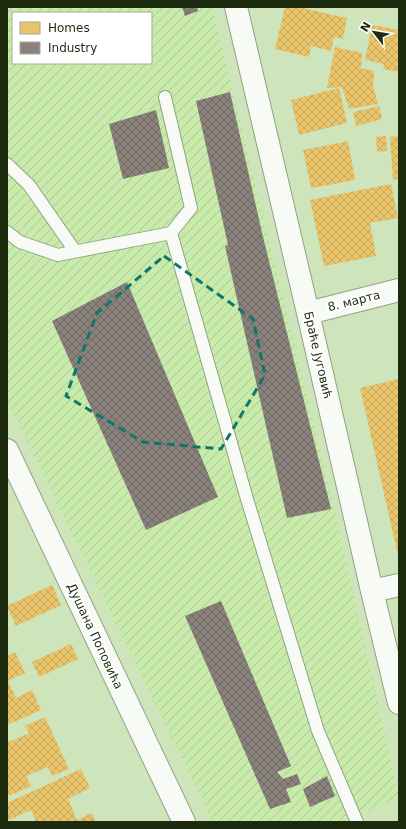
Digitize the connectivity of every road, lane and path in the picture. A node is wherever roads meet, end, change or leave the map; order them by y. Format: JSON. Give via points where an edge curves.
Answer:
{"nodes":[{"id":1,"x":236,"y":7,"type":"edge"},
{"id":2,"x":166,"y":97,"type":"dead end"},
{"id":3,"x":7,"y":164,"type":"edge"},
{"id":4,"x":7,"y":232,"type":"edge"},
{"id":5,"x":171,"y":233,"type":"junction"},
{"id":6,"x":75,"y":251,"type":"junction"},
{"id":7,"x":399,"y":290,"type":"edge"},
{"id":8,"x":308,"y":312,"type":"junction"},
{"id":9,"x":7,"y":450,"type":"edge"},
{"id":10,"x":399,"y":585,"type":"edge"},
{"id":11,"x":372,"y":591,"type":"junction"},
{"id":12,"x":399,"y":703,"type":"edge"},
{"id":13,"x":184,"y":822,"type":"edge"},
{"id":14,"x":357,"y":822,"type":"edge"}],
"edges":[{"from":1,"to":8,"type":"street","name":"Браће Југовић"},
{"from":2,"to":5,"type":"lane","via":[[191,208]]},
{"from":3,"to":6,"type":"lane","via":[[29,185]]},
{"from":4,"to":6,"type":"lane","via":[[20,242],[58,255]]},
{"from":5,"to":6,"type":"lane"},
{"from":5,"to":14,"type":"lane","via":[[247,499],[318,731]]},
{"from":7,"to":8,"type":"street","name":"8. марта"},
{"from":8,"to":11,"type":"street","name":"Браће Југовић"},
{"from":9,"to":13,"type":"street","name":"Душана Поповића"},
{"from":10,"to":11,"type":"street"},
{"from":11,"to":12,"type":"street","name":"Браће Југовић"}]}
